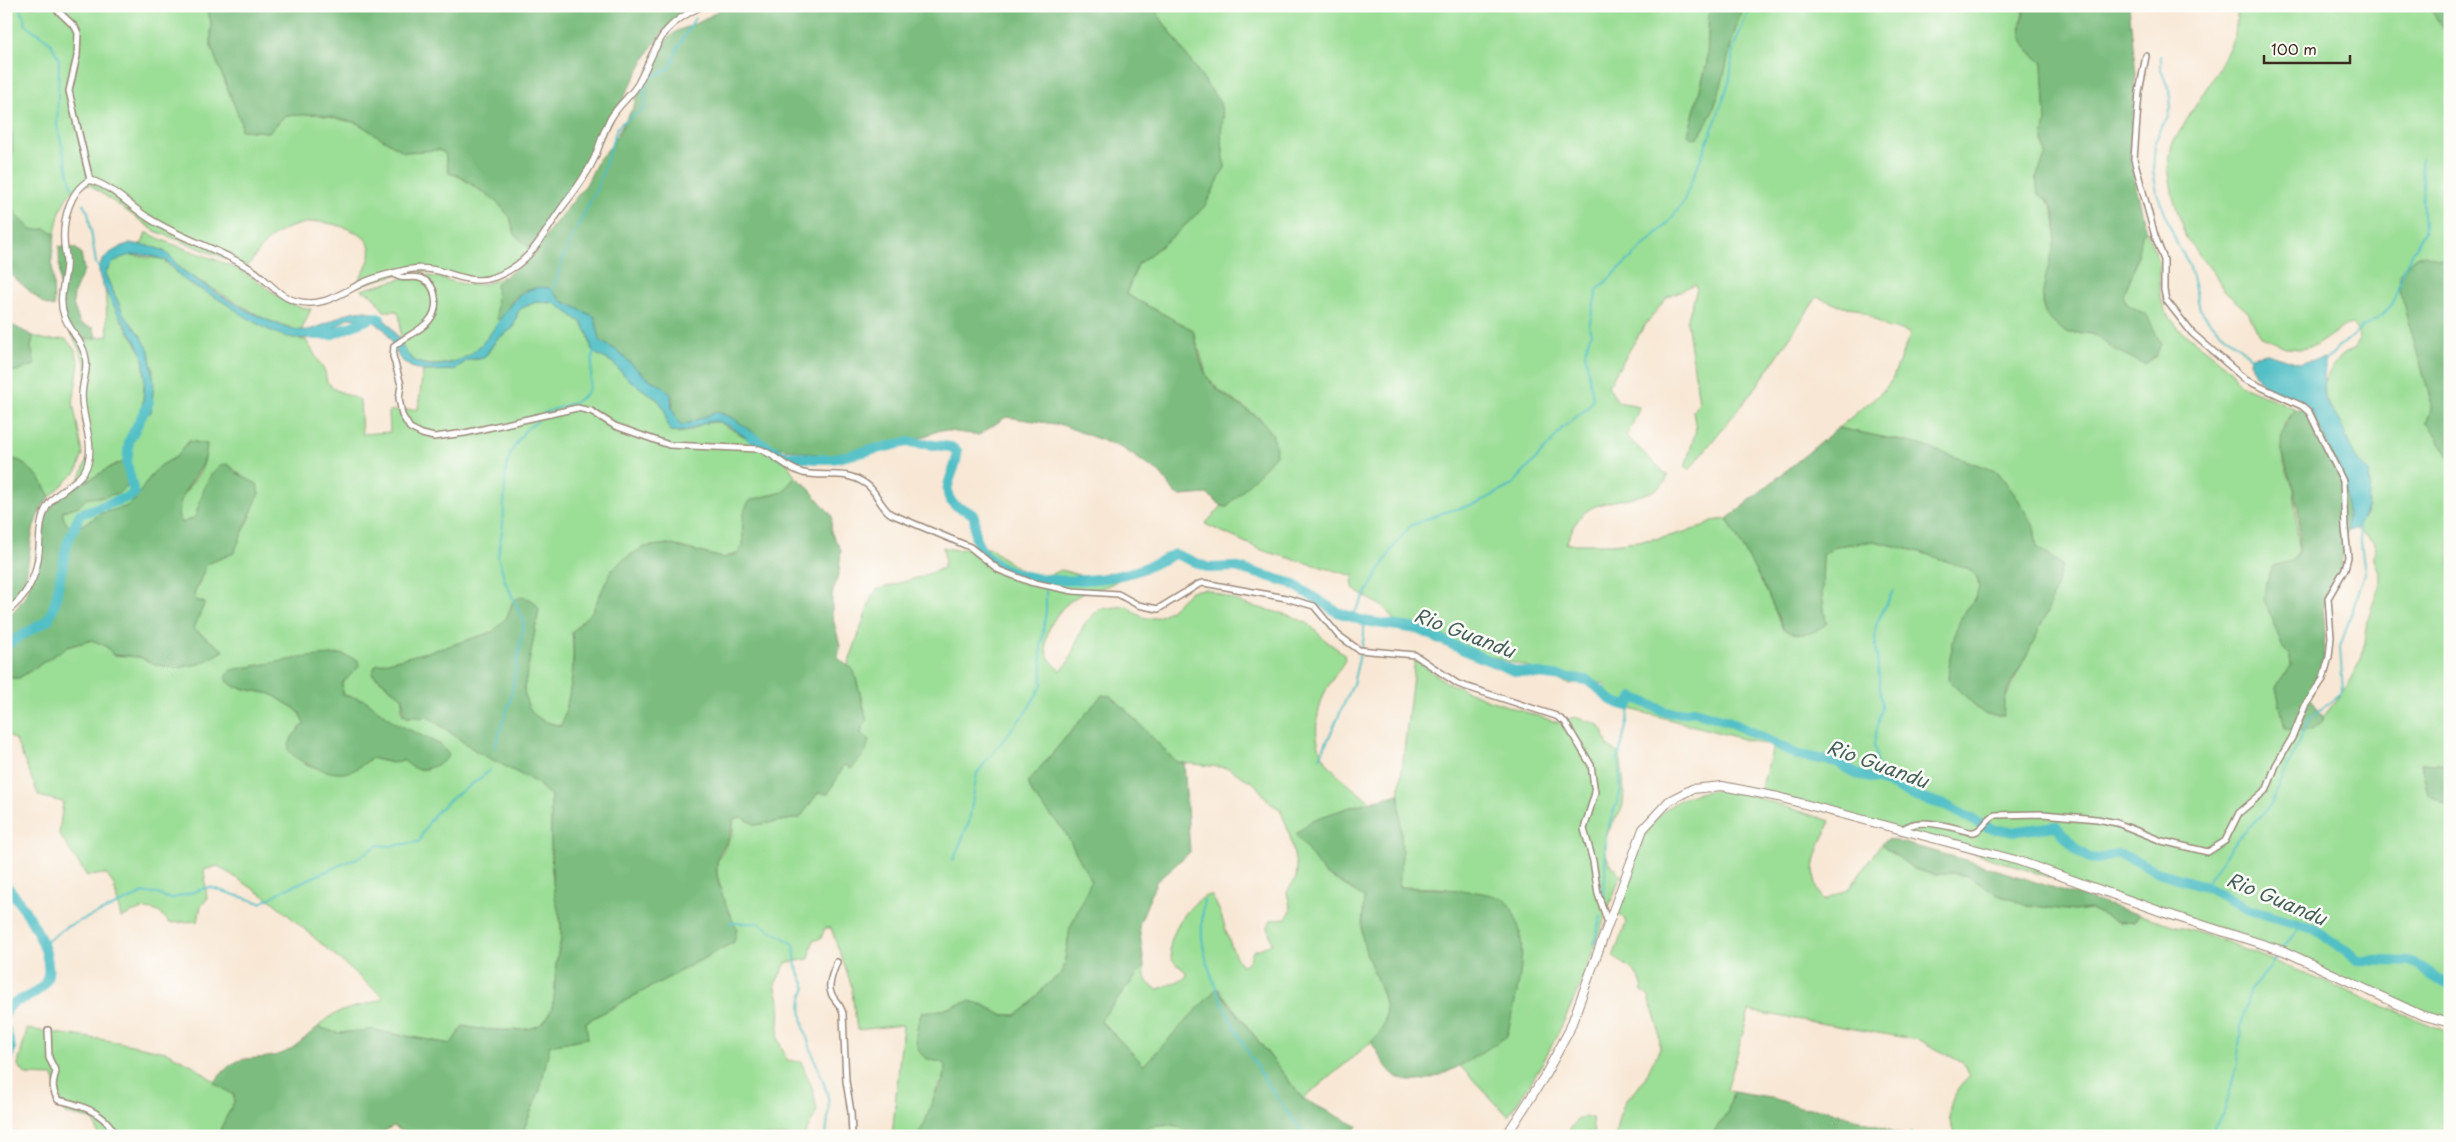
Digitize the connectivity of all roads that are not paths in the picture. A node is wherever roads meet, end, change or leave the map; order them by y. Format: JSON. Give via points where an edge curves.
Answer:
{"nodes":[{"id":1,"x":53,"y":6,"type":"edge"},
{"id":2,"x":702,"y":6,"type":"edge"},
{"id":3,"x":2146,"y":56,"type":"dead end"},
{"id":4,"x":90,"y":180,"type":"junction"},
{"id":5,"x":393,"y":273,"type":"junction"},
{"id":6,"x":6,"y":612,"type":"edge"},
{"id":7,"x":1902,"y":830,"type":"junction"},
{"id":8,"x":1608,"y":923,"type":"junction"},
{"id":9,"x":837,"y":962,"type":"dead end"},
{"id":10,"x":2450,"y":1023,"type":"edge"},
{"id":11,"x":48,"y":1030,"type":"dead end"},
{"id":12,"x":115,"y":1136,"type":"edge"},
{"id":13,"x":852,"y":1136,"type":"edge"},
{"id":14,"x":1506,"y":1136,"type":"edge"}],
"edges":[{"from":1,"to":4,"type":"street","via":[[78,33],[77,56],[69,91]]},
{"from":2,"to":5,"type":"street","via":[[686,14],[659,38],[637,85],[609,120],[584,177],[532,253],[510,269],[483,280],[471,281],[449,272],[425,268]]},
{"from":3,"to":7,"type":"street","via":[[2139,92],[2134,159],[2164,260],[2166,300],[2192,333],[2246,380],[2309,412],[2343,481],[2348,557],[2345,569],[2328,598],[2331,637],[2323,679],[2305,706],[2267,789],[2239,813],[2225,841],[2208,852],[2162,841],[2117,823],[2078,816],[2005,813],[1989,817],[1981,828],[1971,832],[1917,823]]},
{"from":4,"to":5,"type":"street","via":[[108,188],[170,230],[252,269],[279,292],[297,302],[331,300],[368,281]]},
{"from":4,"to":6,"type":"street","via":[[79,189],[67,212],[64,239],[67,260],[61,303],[85,353],[82,408],[89,442],[88,464],[83,475],[60,491],[47,506],[40,526],[39,552],[31,583],[26,593]]},
{"from":5,"to":8,"type":"street","via":[[397,277],[424,280],[432,287],[435,298],[430,321],[394,346],[393,356],[400,385],[402,415],[410,428],[422,434],[434,437],[465,433],[577,408],[591,411],[615,426],[669,445],[759,449],[785,466],[804,473],[840,474],[864,483],[891,514],[970,547],[1011,576],[1073,591],[1118,594],[1152,609],[1165,607],[1204,583],[1286,598],[1314,606],[1338,635],[1361,650],[1415,655],[1458,684],[1546,712],[1565,722],[1591,765],[1595,793],[1584,829],[1599,899]]},
{"from":7,"to":8,"type":"main road","via":[[1778,797],[1722,786],[1692,789],[1669,801],[1643,829]]},
{"from":7,"to":10,"type":"main road","via":[[2018,861],[2284,951],[2421,1015]]},
{"from":8,"to":14,"type":"main road","via":[[1569,1031]]},
{"from":9,"to":13,"type":"street","via":[[830,988],[842,1009]]},
{"from":11,"to":12,"type":"street","via":[[50,1058],[56,1072],[52,1081],[53,1092],[58,1100],[91,1110]]}]}
